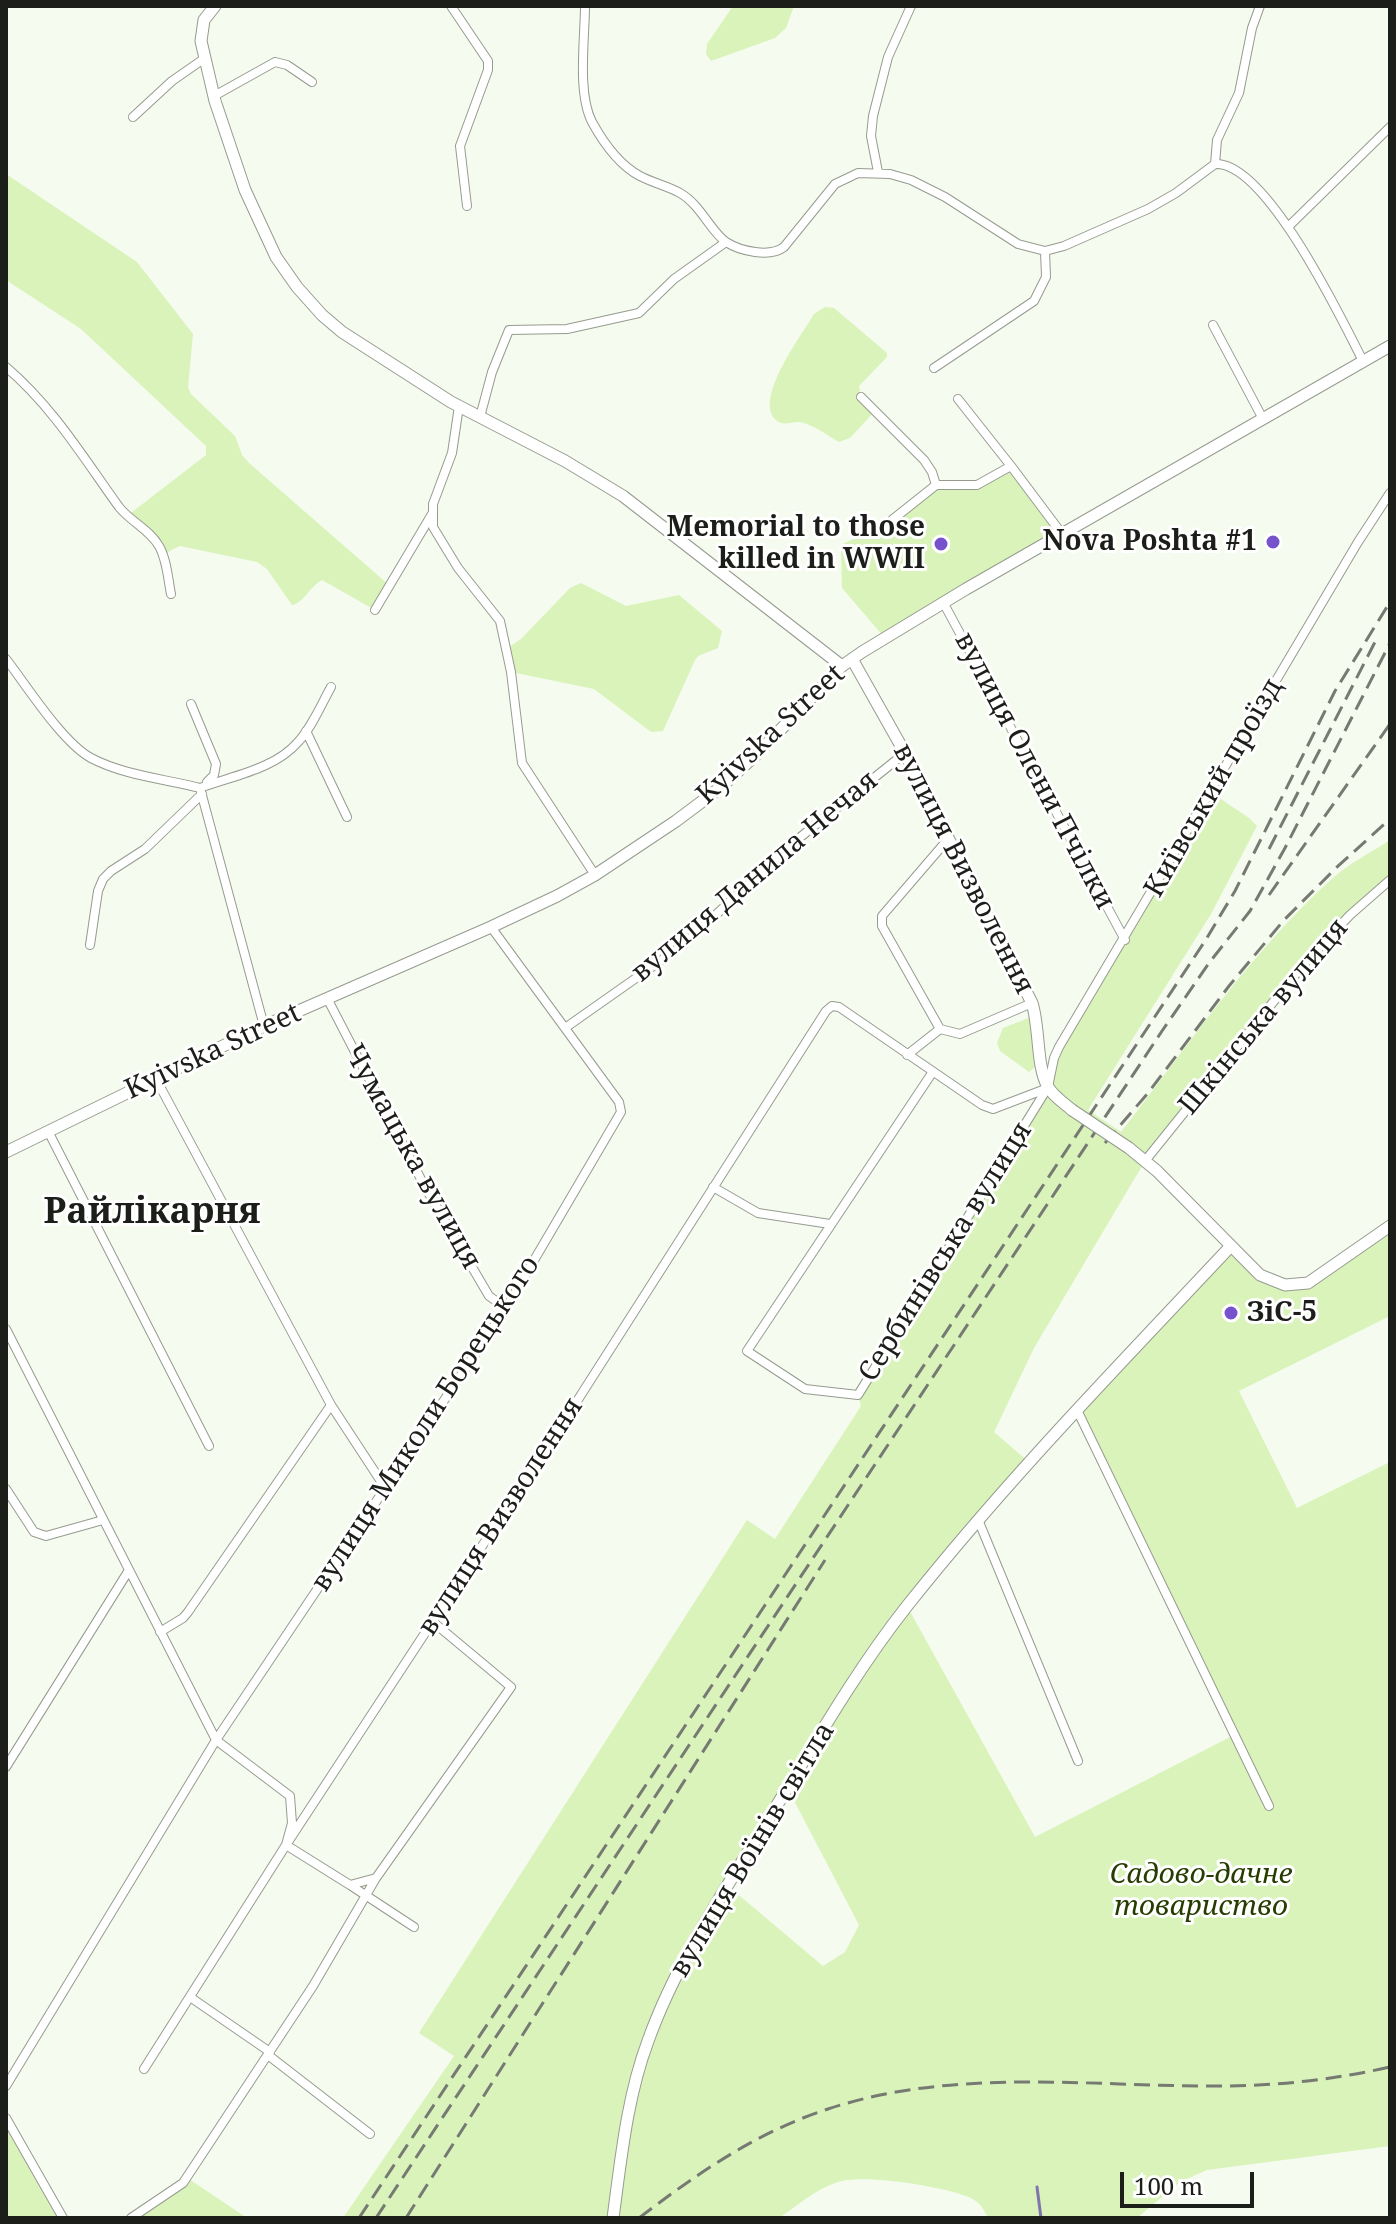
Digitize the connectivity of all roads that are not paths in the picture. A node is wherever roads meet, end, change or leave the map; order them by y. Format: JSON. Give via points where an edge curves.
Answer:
{"nodes":[{"id":1,"x":215,"y":6,"type":"edge"},
{"id":2,"x":451,"y":6,"type":"edge"},
{"id":3,"x":585,"y":6,"type":"edge"},
{"id":4,"x":911,"y":6,"type":"edge"},
{"id":5,"x":1260,"y":6,"type":"edge"},
{"id":6,"x":205,"y":58,"type":"junction"},
{"id":7,"x":312,"y":82,"type":"dead end"},
{"id":8,"x":214,"y":96,"type":"junction"},
{"id":9,"x":133,"y":117,"type":"dead end"},
{"id":10,"x":1390,"y":127,"type":"edge"},
{"id":11,"x":1215,"y":164,"type":"junction"},
{"id":12,"x":878,"y":172,"type":"junction"},
{"id":13,"x":467,"y":206,"type":"dead end"},
{"id":14,"x":1288,"y":227,"type":"junction"},
{"id":15,"x":726,"y":242,"type":"junction"},
{"id":16,"x":1045,"y":251,"type":"junction"},
{"id":17,"x":1213,"y":325,"type":"dead end"},
{"id":18,"x":1390,"y":346,"type":"edge"},
{"id":19,"x":1363,"y":361,"type":"junction"},
{"id":20,"x":6,"y":367,"type":"edge"},
{"id":21,"x":934,"y":368,"type":"dead end"},
{"id":22,"x":861,"y":397,"type":"dead end"},
{"id":23,"x":958,"y":399,"type":"dead end"},
{"id":24,"x":459,"y":406,"type":"junction"},
{"id":25,"x":480,"y":417,"type":"junction"},
{"id":26,"x":1263,"y":419,"type":"junction"},
{"id":27,"x":1011,"y":466,"type":"junction"},
{"id":28,"x":936,"y":485,"type":"junction"},
{"id":29,"x":1390,"y":493,"type":"edge"},
{"id":30,"x":432,"y":513,"type":"junction"},
{"id":31,"x":892,"y":520,"type":"dead end"},
{"id":32,"x":1062,"y":534,"type":"junction"},
{"id":33,"x":171,"y":594,"type":"dead end"},
{"id":34,"x":943,"y":602,"type":"junction"},
{"id":35,"x":375,"y":610,"type":"dead end"},
{"id":36,"x":6,"y":659,"type":"edge"},
{"id":37,"x":847,"y":662,"type":"junction"},
{"id":38,"x":331,"y":687,"type":"dead end"},
{"id":39,"x":191,"y":704,"type":"dead end"},
{"id":40,"x":306,"y":731,"type":"junction"},
{"id":41,"x":905,"y":753,"type":"junction"},
{"id":42,"x":201,"y":791,"type":"junction"},
{"id":43,"x":347,"y":817,"type":"dead end"},
{"id":44,"x":949,"y":838,"type":"junction"},
{"id":45,"x":595,"y":875,"type":"junction"},
{"id":46,"x":1390,"y":880,"type":"edge"},
{"id":47,"x":491,"y":927,"type":"junction"},
{"id":48,"x":1125,"y":940,"type":"junction"},
{"id":49,"x":90,"y":945,"type":"dead end"},
{"id":50,"x":327,"y":998,"type":"junction"},
{"id":51,"x":1032,"y":1003,"type":"junction"},
{"id":52,"x":264,"y":1026,"type":"junction"},
{"id":53,"x":565,"y":1028,"type":"junction"},
{"id":54,"x":940,"y":1029,"type":"junction"},
{"id":55,"x":907,"y":1055,"type":"junction"},
{"id":56,"x":932,"y":1073,"type":"junction"},
{"id":57,"x":156,"y":1079,"type":"junction"},
{"id":58,"x":1048,"y":1087,"type":"junction"},
{"id":59,"x":48,"y":1131,"type":"junction"},
{"id":60,"x":6,"y":1152,"type":"edge"},
{"id":61,"x":1145,"y":1161,"type":"junction"},
{"id":62,"x":713,"y":1187,"type":"junction"},
{"id":63,"x":830,"y":1224,"type":"junction"},
{"id":64,"x":1390,"y":1226,"type":"edge"},
{"id":65,"x":1230,"y":1247,"type":"junction"},
{"id":66,"x":506,"y":1308,"type":"junction"},
{"id":67,"x":6,"y":1329,"type":"edge"},
{"id":68,"x":331,"y":1405,"type":"junction"},
{"id":69,"x":1077,"y":1410,"type":"junction"},
{"id":70,"x":209,"y":1446,"type":"dead end"},
{"id":71,"x":6,"y":1489,"type":"edge"},
{"id":72,"x":386,"y":1489,"type":"junction"},
{"id":73,"x":103,"y":1520,"type":"junction"},
{"id":74,"x":979,"y":1522,"type":"junction"},
{"id":75,"x":129,"y":1570,"type":"junction"},
{"id":76,"x":433,"y":1622,"type":"junction"},
{"id":77,"x":160,"y":1632,"type":"junction"},
{"id":78,"x":216,"y":1740,"type":"junction"},
{"id":79,"x":1078,"y":1761,"type":"dead end"},
{"id":80,"x":6,"y":1767,"type":"edge"},
{"id":81,"x":1269,"y":1806,"type":"dead end"},
{"id":82,"x":286,"y":1845,"type":"junction"},
{"id":83,"x":376,"y":1878,"type":"junction"},
{"id":84,"x":350,"y":1885,"type":"junction"},
{"id":85,"x":366,"y":1895,"type":"junction"},
{"id":86,"x":414,"y":1927,"type":"dead end"},
{"id":87,"x":190,"y":1997,"type":"junction"},
{"id":88,"x":269,"y":2053,"type":"junction"},
{"id":89,"x":144,"y":2069,"type":"dead end"},
{"id":90,"x":6,"y":2086,"type":"edge"},
{"id":91,"x":6,"y":2118,"type":"edge"},
{"id":92,"x":370,"y":2134,"type":"dead end"},
{"id":93,"x":63,"y":2218,"type":"edge"},
{"id":94,"x":131,"y":2218,"type":"edge"},
{"id":95,"x":613,"y":2218,"type":"edge"}],
"edges":[{"from":1,"to":6,"type":"street","via":[[204,20]]},
{"from":2,"to":13,"type":"street","via":[[488,61],[460,146]]},
{"from":3,"to":15,"type":"street","via":[[584,84],[596,129],[638,175],[681,193]]},
{"from":4,"to":12,"type":"street","via":[[888,57],[871,126]]},
{"from":5,"to":11,"type":"street","via":[[1239,93],[1217,140]]},
{"from":6,"to":8,"type":"street"},
{"from":6,"to":9,"type":"street"},
{"from":7,"to":8,"type":"street","via":[[275,62]]},
{"from":8,"to":24,"type":"street","via":[[245,190],[276,257],[297,287],[342,332]]},
{"from":10,"to":14,"type":"street"},
{"from":11,"to":14,"type":"street","via":[[1233,169],[1264,195]]},
{"from":11,"to":16,"type":"street","via":[[1148,209]]},
{"from":12,"to":15,"type":"street","via":[[850,175],[835,184],[775,253]]},
{"from":12,"to":16,"type":"street","via":[[911,180],[1018,244]]},
{"from":14,"to":19,"type":"street"},
{"from":15,"to":25,"type":"street","via":[[674,279],[639,313],[567,329],[509,330]]},
{"from":16,"to":21,"type":"street","via":[[1046,277],[1034,301]]},
{"from":17,"to":26,"type":"street"},
{"from":18,"to":19,"type":"street","name":"Kyivska Street"},
{"from":19,"to":26,"type":"street","name":"Kyivska Street"},
{"from":20,"to":33,"type":"street","via":[[41,399],[119,507],[159,546]]},
{"from":22,"to":28,"type":"street","via":[[924,460]]},
{"from":23,"to":27,"type":"street"},
{"from":24,"to":25,"type":"street"},
{"from":24,"to":30,"type":"street","via":[[452,453]]},
{"from":25,"to":37,"type":"street","via":[[623,496]]},
{"from":26,"to":32,"type":"street","name":"Kyivska Street"},
{"from":27,"to":28,"type":"street","via":[[977,485]]},
{"from":27,"to":32,"type":"street"},
{"from":28,"to":31,"type":"street"},
{"from":29,"to":48,"type":"street","name":"Київський проїзд"},
{"from":30,"to":35,"type":"street"},
{"from":30,"to":45,"type":"street","via":[[441,544],[502,625],[526,773]]},
{"from":32,"to":34,"type":"street","name":"Kyivska Street"},
{"from":34,"to":37,"type":"street","name":"Kyivska Street"},
{"from":34,"to":48,"type":"street","name":"вулиця Олени Пчілки"},
{"from":36,"to":42,"type":"street","via":[[83,752],[110,766]]},
{"from":37,"to":41,"type":"street","name":"вулиця Визволення"},
{"from":37,"to":45,"type":"street","name":"Kyivska Street","via":[[720,788]]},
{"from":38,"to":40,"type":"street"},
{"from":39,"to":42,"type":"street","via":[[216,764]]},
{"from":40,"to":42,"type":"street","via":[[274,760]]},
{"from":40,"to":43,"type":"street"},
{"from":41,"to":44,"type":"street","name":"вулиця Визволення"},
{"from":41,"to":53,"type":"street","name":"вулиця Данила Нечая","via":[[798,839],[683,945]]},
{"from":42,"to":49,"type":"street","via":[[145,849],[103,879]]},
{"from":42,"to":52,"type":"street"},
{"from":44,"to":51,"type":"street","name":"вулиця Визволення"},
{"from":44,"to":54,"type":"street","via":[[882,916],[882,926]]},
{"from":45,"to":47,"type":"street","name":"Kyivska Street"},
{"from":46,"to":61,"type":"street","name":"Шкінська вулиця","via":[[1303,965]]},
{"from":47,"to":50,"type":"street","name":"Kyivska Street"},
{"from":47,"to":53,"type":"street"},
{"from":48,"to":58,"type":"street","name":"Київський проїзд","via":[[1059,1047]]},
{"from":50,"to":52,"type":"street","name":"Kyivska Street"},
{"from":50,"to":66,"type":"street","name":"Чумацька вулиця","via":[[425,1187],[489,1296]]},
{"from":51,"to":54,"type":"street","via":[[960,1034]]},
{"from":51,"to":58,"type":"street","name":"вулиця Визволення"},
{"from":52,"to":57,"type":"street","name":"Kyivska Street"},
{"from":53,"to":66,"type":"street","name":"вулиця Миколи Борецького","via":[[621,1112]]},
{"from":54,"to":55,"type":"street"},
{"from":55,"to":56,"type":"street","name":"вулиця Визволення"},
{"from":55,"to":62,"type":"street","name":"вулиця Визволення","via":[[832,1006]]},
{"from":56,"to":58,"type":"street","name":"вулиця Визволення","via":[[993,1109]]},
{"from":56,"to":63,"type":"street"},
{"from":57,"to":59,"type":"street","name":"Kyivska Street"},
{"from":57,"to":68,"type":"street"},
{"from":58,"to":61,"type":"street","bridge":true},
{"from":58,"to":63,"type":"street","name":"Сербинівська вулиця","via":[[858,1395],[805,1389],[747,1351]]},
{"from":59,"to":60,"type":"street","name":"Kyivska Street"},
{"from":59,"to":70,"type":"street"},
{"from":61,"to":65,"type":"street"},
{"from":62,"to":63,"type":"street","via":[[758,1213]]},
{"from":62,"to":76,"type":"street","name":"вулиця Визволення"},
{"from":64,"to":65,"type":"street","via":[[1316,1279],[1294,1285],[1268,1280]]},
{"from":65,"to":69,"type":"street","name":"вулиця Воїнів світла"},
{"from":66,"to":72,"type":"street","name":"вулиця Миколи Борецького"},
{"from":67,"to":73,"type":"street"},
{"from":68,"to":72,"type":"street"},
{"from":68,"to":77,"type":"street","via":[[188,1612]]},
{"from":69,"to":74,"type":"street","name":"вулиця Воїнів світла"},
{"from":69,"to":81,"type":"street"},
{"from":71,"to":73,"type":"street","via":[[40,1535]]},
{"from":72,"to":78,"type":"street","name":"вулиця Миколи Борецького"},
{"from":73,"to":75,"type":"street"},
{"from":74,"to":79,"type":"street"},
{"from":74,"to":95,"type":"street","name":"вулиця Воїнів світла","via":[[889,1630],[690,1949],[647,2043],[623,2144]]},
{"from":75,"to":77,"type":"street"},
{"from":75,"to":80,"type":"street"},
{"from":76,"to":82,"type":"street","name":"вулиця Визволення"},
{"from":76,"to":83,"type":"street","via":[[511,1687]]},
{"from":77,"to":78,"type":"street"},
{"from":78,"to":82,"type":"street","via":[[290,1796],[292,1823]]},
{"from":78,"to":90,"type":"street","name":"вулиця Миколи Борецького"},
{"from":82,"to":84,"type":"street"},
{"from":82,"to":87,"type":"street"},
{"from":83,"to":84,"type":"street"},
{"from":83,"to":85,"type":"street"},
{"from":84,"to":85,"type":"street"},
{"from":85,"to":86,"type":"street"},
{"from":85,"to":88,"type":"street"},
{"from":87,"to":88,"type":"street"},
{"from":87,"to":89,"type":"street"},
{"from":88,"to":92,"type":"street"},
{"from":88,"to":94,"type":"street","via":[[183,2183]]},
{"from":91,"to":93,"type":"street"}]}
